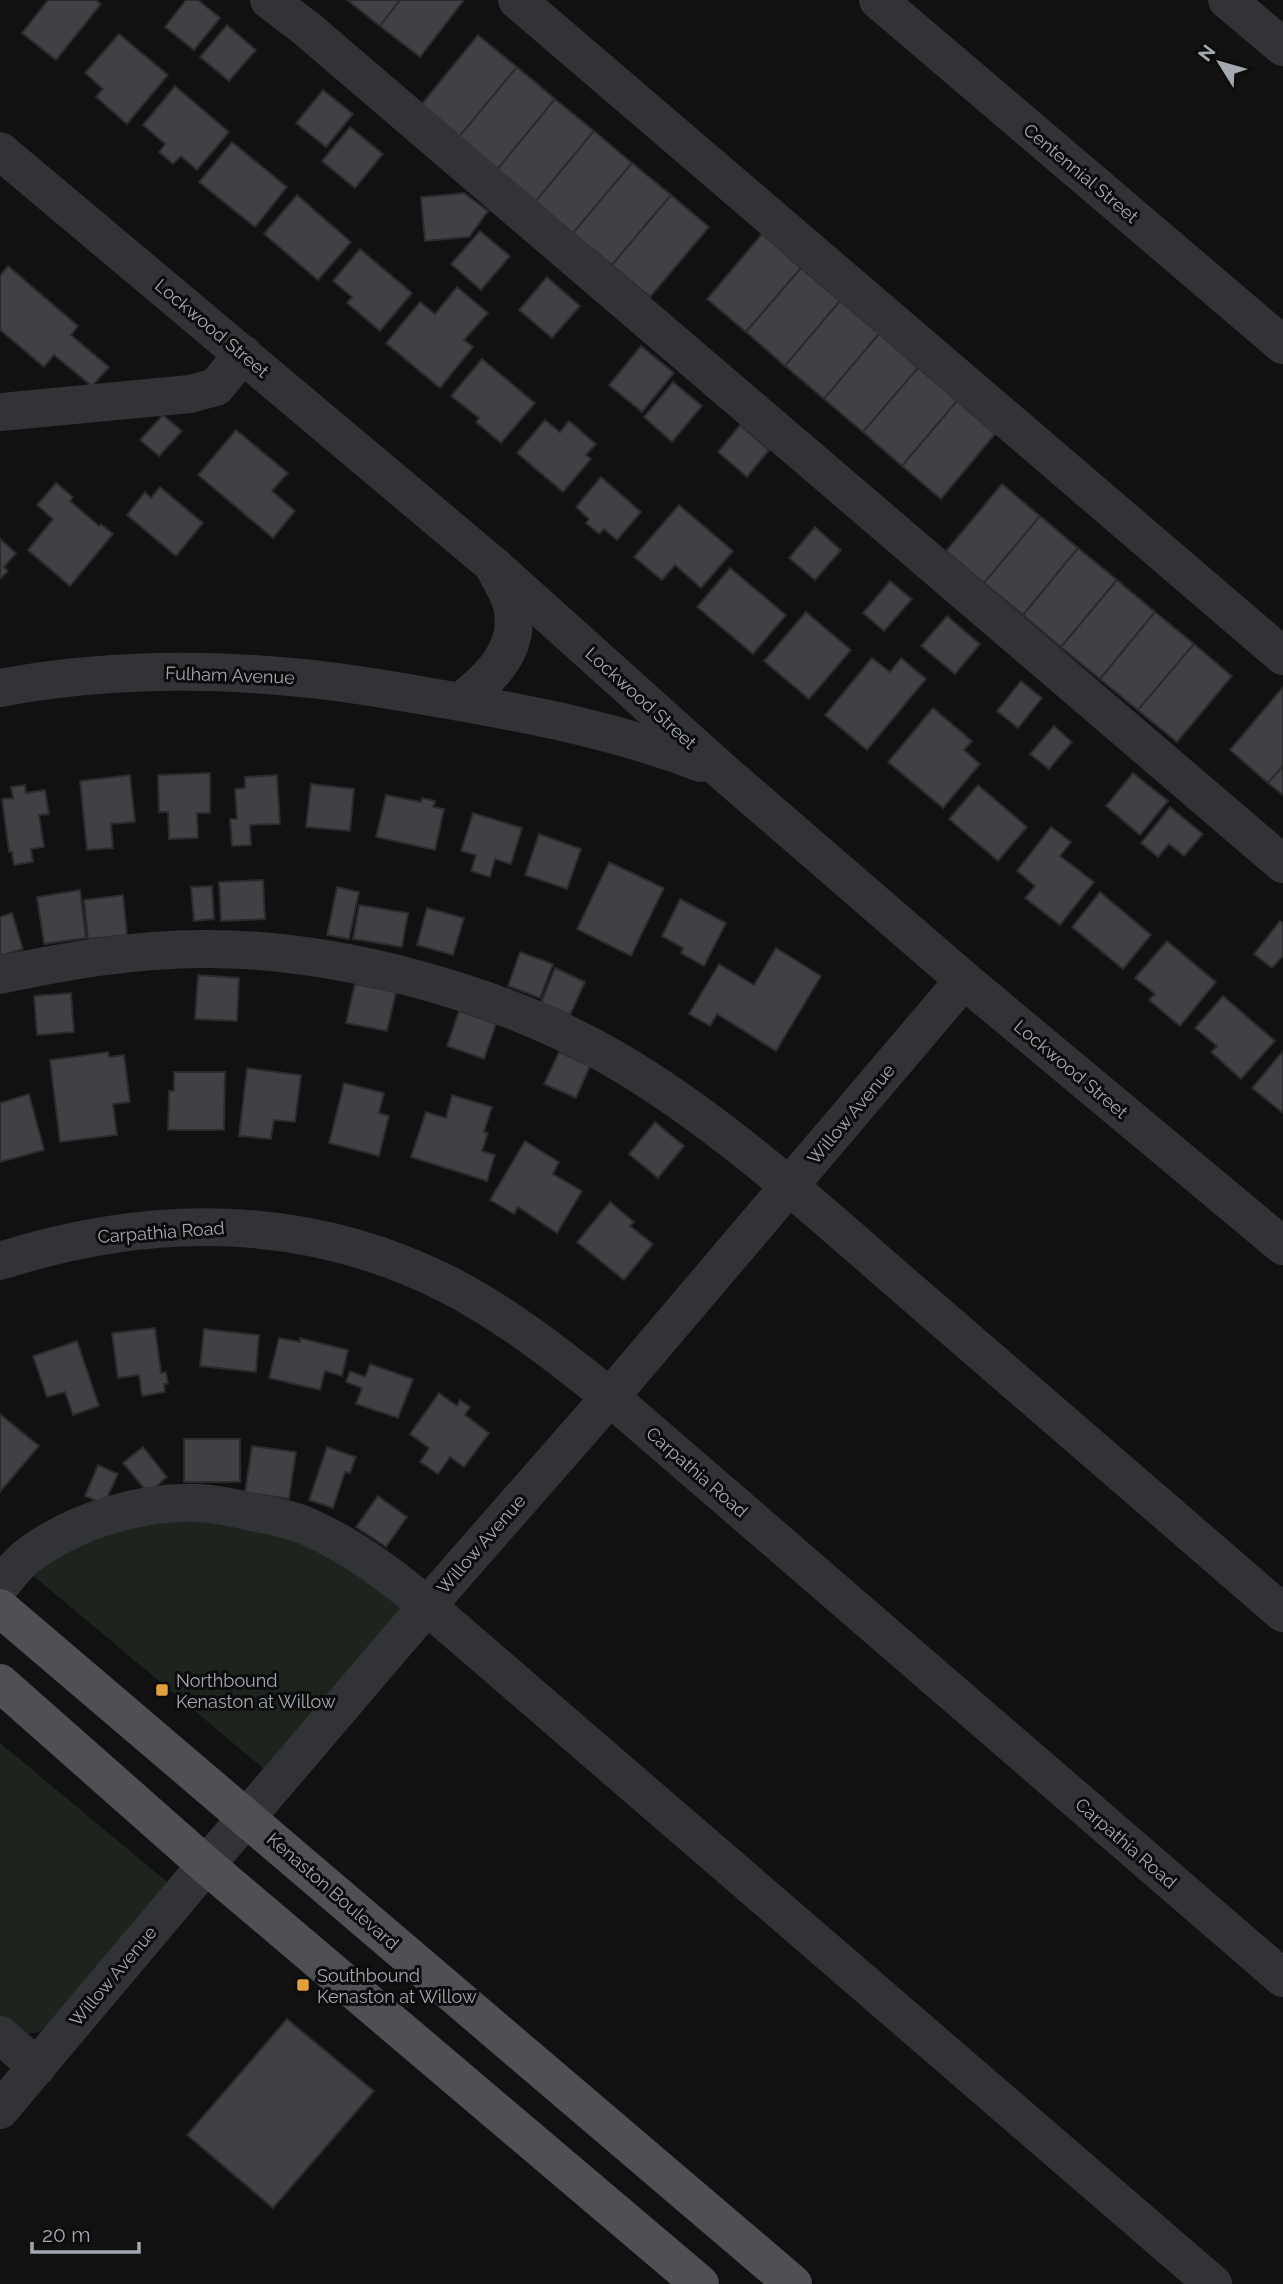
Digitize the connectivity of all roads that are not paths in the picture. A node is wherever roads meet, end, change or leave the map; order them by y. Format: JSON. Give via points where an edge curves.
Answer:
{"nodes":[{"id":1,"x":269,"y":0,"type":"edge"},
{"id":2,"x":517,"y":0,"type":"edge"},
{"id":3,"x":878,"y":0,"type":"edge"},
{"id":4,"x":1227,"y":0,"type":"edge"},
{"id":5,"x":1283,"y":47,"type":"edge"},
{"id":6,"x":0,"y":150,"type":"edge"},
{"id":7,"x":1283,"y":345,"type":"edge"},
{"id":8,"x":243,"y":354,"type":"junction"},
{"id":9,"x":0,"y":412,"type":"edge"},
{"id":10,"x":493,"y":565,"type":"junction"},
{"id":11,"x":1283,"y":656,"type":"edge"},
{"id":12,"x":0,"y":688,"type":"edge"},
{"id":13,"x":460,"y":702,"type":"junction"},
{"id":14,"x":721,"y":770,"type":"junction"},
{"id":15,"x":1283,"y":864,"type":"edge"},
{"id":16,"x":0,"y":975,"type":"edge"},
{"id":17,"x":964,"y":980,"type":"junction"},
{"id":18,"x":789,"y":1186,"type":"junction"},
{"id":19,"x":1283,"y":1246,"type":"edge"},
{"id":20,"x":0,"y":1261,"type":"edge"},
{"id":21,"x":610,"y":1397,"type":"junction"},
{"id":22,"x":0,"y":1586,"type":"edge"},
{"id":23,"x":427,"y":1606,"type":"junction"},
{"id":24,"x":0,"y":1608,"type":"edge"},
{"id":25,"x":1283,"y":1613,"type":"edge"},
{"id":26,"x":0,"y":1683,"type":"edge"},
{"id":27,"x":248,"y":1818,"type":"junction"},
{"id":28,"x":206,"y":1864,"type":"junction"},
{"id":29,"x":1283,"y":1978,"type":"edge"},
{"id":30,"x":0,"y":2035,"type":"edge"},
{"id":31,"x":37,"y":2067,"type":"junction"},
{"id":32,"x":0,"y":2110,"type":"edge"},
{"id":33,"x":700,"y":2284,"type":"edge"},
{"id":34,"x":793,"y":2284,"type":"edge"},
{"id":35,"x":1213,"y":2284,"type":"edge"}],
"edges":[{"from":1,"to":15,"type":"street"},
{"from":2,"to":11,"type":"street"},
{"from":3,"to":7,"type":"street","name":"Centennial Street"},
{"from":4,"to":5,"type":"street"},
{"from":6,"to":8,"type":"street","name":"Lockwood Street"},
{"from":8,"to":9,"type":"street","via":[[216,387],[190,394]]},
{"from":8,"to":10,"type":"street","name":"Lockwood Street"},
{"from":10,"to":13,"type":"street","via":[[513,609],[511,641],[486,681]]},
{"from":10,"to":14,"type":"street","name":"Lockwood Street"},
{"from":12,"to":13,"type":"street","name":"Fulham Avenue","via":[[181,672],[312,679]]},
{"from":13,"to":14,"type":"street","name":"Fulham Avenue","via":[[617,734]]},
{"from":14,"to":17,"type":"street","name":"Lockwood Street"},
{"from":16,"to":18,"type":"street","via":[[83,959],[202,949],[319,959],[427,983],[535,1021],[613,1058],[670,1094]]},
{"from":17,"to":18,"type":"street","name":"Willow Avenue"},
{"from":17,"to":19,"type":"street","name":"Lockwood Street"},
{"from":18,"to":21,"type":"street","name":"Willow Avenue"},
{"from":18,"to":25,"type":"street"},
{"from":20,"to":21,"type":"street","name":"Carpathia Road","via":[[73,1240],[162,1229],[226,1226],[303,1236],[378,1256],[448,1284],[524,1331]]},
{"from":21,"to":23,"type":"street","name":"Willow Avenue"},
{"from":21,"to":29,"type":"street","name":"Carpathia Road"},
{"from":22,"to":23,"type":"street","via":[[27,1556],[90,1522],[130,1510],[200,1503],[312,1528],[364,1557]]},
{"from":23,"to":27,"type":"street","name":"Willow Avenue"},
{"from":23,"to":35,"type":"street"},
{"from":24,"to":27,"type":"main road","name":"Kenaston Boulevard"},
{"from":26,"to":28,"type":"main road"},
{"from":27,"to":28,"type":"street","name":"Willow Avenue"},
{"from":27,"to":34,"type":"main road","name":"Kenaston Boulevard"},
{"from":28,"to":31,"type":"street","name":"Willow Avenue"},
{"from":28,"to":33,"type":"main road"},
{"from":30,"to":31,"type":"street"},
{"from":31,"to":32,"type":"street","name":"Willow Avenue"}]}
